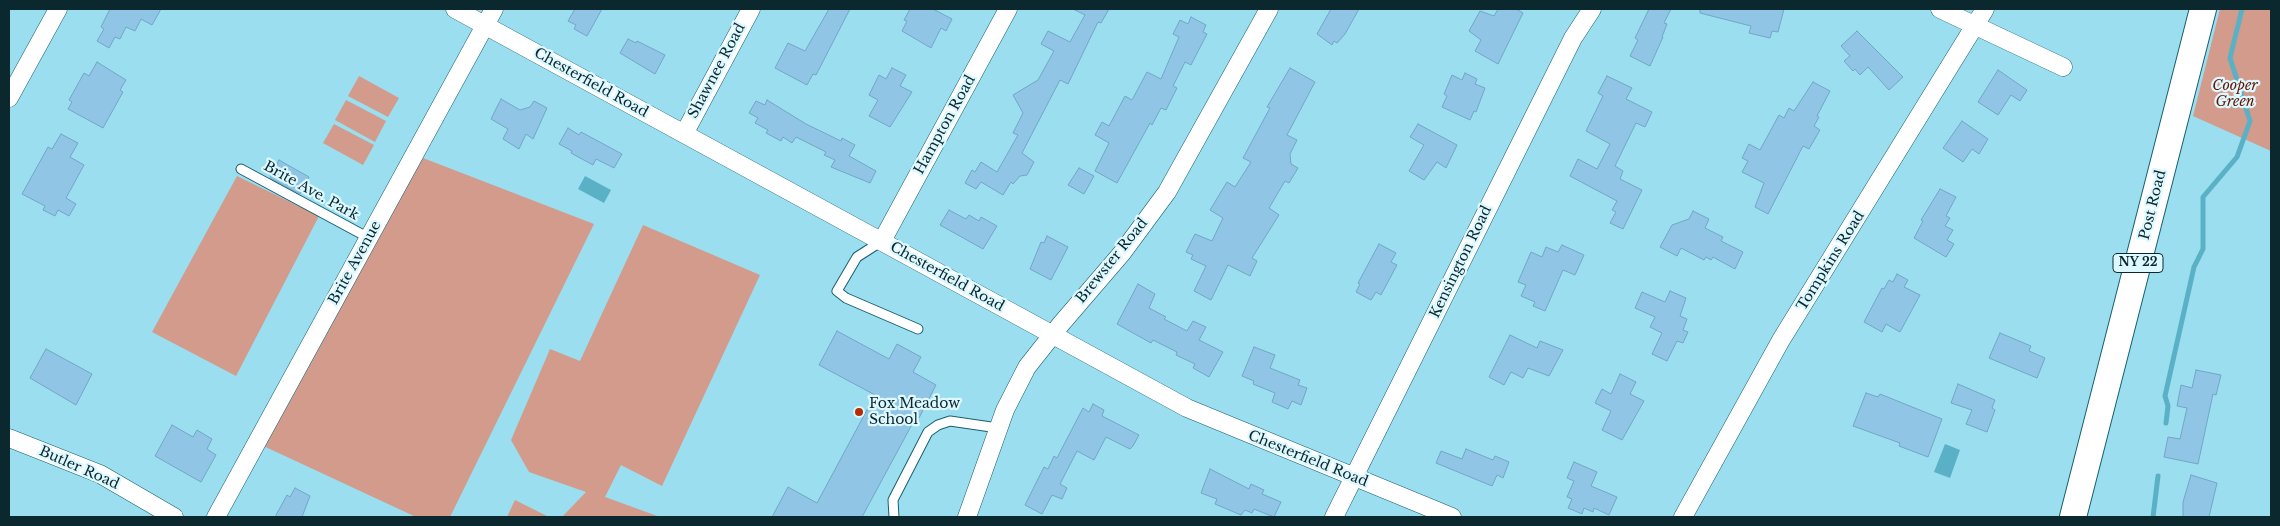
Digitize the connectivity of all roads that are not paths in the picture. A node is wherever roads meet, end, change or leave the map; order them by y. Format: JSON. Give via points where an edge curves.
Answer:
{"nodes":[{"id":1,"x":58,"y":9,"type":"edge"},
{"id":2,"x":455,"y":9,"type":"edge"},
{"id":3,"x":494,"y":9,"type":"edge"},
{"id":4,"x":752,"y":9,"type":"edge"},
{"id":5,"x":1008,"y":9,"type":"edge"},
{"id":6,"x":1269,"y":9,"type":"edge"},
{"id":7,"x":1592,"y":9,"type":"edge"},
{"id":8,"x":1940,"y":9,"type":"edge"},
{"id":9,"x":1985,"y":9,"type":"edge"},
{"id":10,"x":2203,"y":9,"type":"edge"},
{"id":11,"x":485,"y":25,"type":"junction"},
{"id":12,"x":1975,"y":25,"type":"junction"},
{"id":13,"x":2063,"y":67,"type":"dead end"},
{"id":14,"x":9,"y":98,"type":"edge"},
{"id":15,"x":684,"y":134,"type":"junction"},
{"id":16,"x":241,"y":169,"type":"dead end"},
{"id":17,"x":368,"y":238,"type":"junction"},
{"id":18,"x":882,"y":240,"type":"junction"},
{"id":19,"x":918,"y":329,"type":"dead end"},
{"id":20,"x":1052,"y":335,"type":"junction"},
{"id":21,"x":998,"y":428,"type":"junction"},
{"id":22,"x":9,"y":438,"type":"edge"},
{"id":23,"x":1354,"y":477,"type":"junction"},
{"id":24,"x":174,"y":517,"type":"edge"},
{"id":25,"x":216,"y":517,"type":"edge"},
{"id":26,"x":894,"y":517,"type":"edge"},
{"id":27,"x":967,"y":517,"type":"edge"},
{"id":28,"x":1334,"y":517,"type":"edge"},
{"id":29,"x":1452,"y":517,"type":"edge"},
{"id":30,"x":1683,"y":517,"type":"edge"},
{"id":31,"x":2073,"y":517,"type":"edge"}],
"edges":[{"from":1,"to":14,"type":"street"},
{"from":2,"to":11,"type":"street","name":"Chesterfield Road"},
{"from":3,"to":11,"type":"street","name":"Brite Avenue"},
{"from":4,"to":15,"type":"street","name":"Shawnee Road"},
{"from":5,"to":18,"type":"street","name":"Hampton Road"},
{"from":6,"to":20,"type":"street","name":"Brewster Road","via":[[1167,192],[1122,253]]},
{"from":7,"to":23,"type":"street","name":"Kensington Road","via":[[1573,38]]},
{"from":8,"to":12,"type":"street"},
{"from":9,"to":12,"type":"street","name":"Tompkins Road"},
{"from":10,"to":31,"type":"main road","name":"Post Road","number":"NY 22"},
{"from":11,"to":15,"type":"street","name":"Chesterfield Road"},
{"from":11,"to":17,"type":"street","name":"Brite Avenue"},
{"from":12,"to":13,"type":"street"},
{"from":12,"to":30,"type":"street","name":"Tompkins Road","via":[[1781,340]]},
{"from":15,"to":18,"type":"street","name":"Chesterfield Road"},
{"from":16,"to":17,"type":"lane","name":"Brite Ave. Park"},
{"from":17,"to":25,"type":"street","name":"Brite Avenue"},
{"from":18,"to":19,"type":"lane","via":[[857,257],[837,291],[846,298]]},
{"from":18,"to":20,"type":"street","name":"Chesterfield Road"},
{"from":20,"to":21,"type":"street","name":"Brewster Road","via":[[1027,367]]},
{"from":20,"to":23,"type":"street","name":"Chesterfield Road","via":[[1187,408]]},
{"from":21,"to":26,"type":"lane","via":[[950,421],[928,432],[893,500]]},
{"from":21,"to":27,"type":"street","name":"Brewster Road"},
{"from":22,"to":24,"type":"street","name":"Butler Road","via":[[100,474]]},
{"from":23,"to":28,"type":"street","name":"Kensington Road"},
{"from":23,"to":29,"type":"street","name":"Chesterfield Road"}]}
